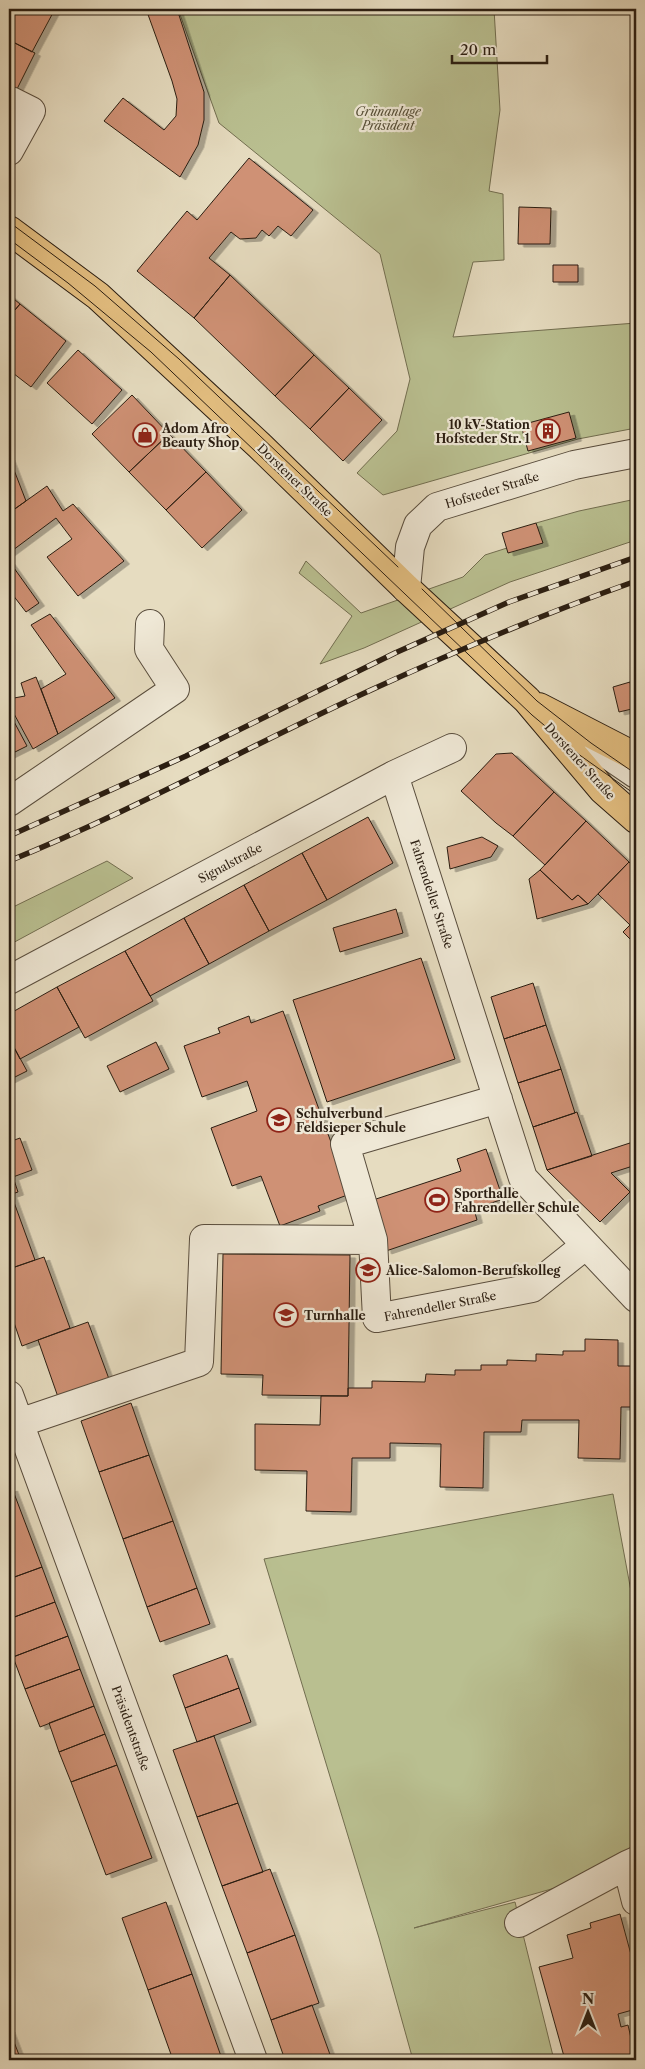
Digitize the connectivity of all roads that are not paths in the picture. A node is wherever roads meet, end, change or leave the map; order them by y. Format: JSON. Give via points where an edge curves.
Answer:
{"nodes":[{"id":1,"x":11,"y":101,"type":"dead end"},
{"id":2,"x":9,"y":151,"type":"edge"},
{"id":3,"x":9,"y":230,"type":"edge"},
{"id":4,"x":636,"y":453,"type":"edge"},
{"id":5,"x":406,"y":588,"type":"junction"},
{"id":6,"x":150,"y":624,"type":"dead end"},
{"id":7,"x":527,"y":700,"type":"junction"},
{"id":8,"x":555,"y":715,"type":"junction"},
{"id":9,"x":562,"y":741,"type":"junction"},
{"id":10,"x":452,"y":748,"type":"dead end"},
{"id":11,"x":636,"y":757,"type":"edge"},
{"id":12,"x":636,"y":774,"type":"edge"},
{"id":13,"x":394,"y":775,"type":"junction"},
{"id":14,"x":636,"y":795,"type":"edge"},
{"id":15,"x":9,"y":802,"type":"edge"},
{"id":16,"x":636,"y":819,"type":"edge"},
{"id":17,"x":9,"y":980,"type":"edge"},
{"id":18,"x":498,"y":1099,"type":"junction"},
{"id":19,"x":372,"y":1240,"type":"junction"},
{"id":20,"x":586,"y":1245,"type":"junction"},
{"id":21,"x":636,"y":1298,"type":"edge"},
{"id":22,"x":9,"y":1395,"type":"edge"},
{"id":23,"x":19,"y":1423,"type":"junction"},
{"id":24,"x":631,"y":1863,"type":"edge"},
{"id":25,"x":636,"y":1901,"type":"edge"},
{"id":26,"x":520,"y":1923,"type":"dead end"},
{"id":27,"x":254,"y":2060,"type":"edge"}],
"edges":[{"from":1,"to":2,"type":"street","via":[[31,111]]},
{"from":3,"to":5,"type":"main road","name":"Dorstener Straße","via":[[98,296],[286,470]]},
{"from":4,"to":5,"type":"street","name":"Hofsteder Straße","via":[[574,465],[437,506],[418,524],[410,547]]},
{"from":5,"to":7,"type":"main road","name":"Dorstener Straße"},
{"from":6,"to":15,"type":"street","via":[[149,649],[174,689]]},
{"from":7,"to":8,"type":"main road","name":"Dorstener Straße"},
{"from":7,"to":9,"type":"main road","name":"Dorstener Straße"},
{"from":8,"to":11,"type":"main road","name":"Dorstener Straße"},
{"from":8,"to":12,"type":"street"},
{"from":9,"to":14,"type":"street"},
{"from":9,"to":16,"type":"main road","name":"Dorstener Straße","via":[[603,790]]},
{"from":10,"to":13,"type":"street","name":"Signalstraße"},
{"from":13,"to":17,"type":"street","name":"Signalstraße"},
{"from":13,"to":18,"type":"street","name":"Fahrendeller Straße"},
{"from":18,"to":19,"type":"street","name":"Fahrendeller Straße","via":[[345,1144]]},
{"from":18,"to":20,"type":"street","name":"Fahrendeller Straße","via":[[523,1178]]},
{"from":19,"to":20,"type":"street","name":"Fahrendeller Straße","via":[[377,1318],[532,1288]]},
{"from":19,"to":23,"type":"street","via":[[204,1239],[199,1362]]},
{"from":20,"to":21,"type":"street","name":"Fahrendeller Straße"},
{"from":22,"to":23,"type":"street","name":"Präsidentstraße"},
{"from":23,"to":27,"type":"street","name":"Präsidentstraße"},
{"from":24,"to":25,"type":"street"},
{"from":24,"to":26,"type":"street"}]}
